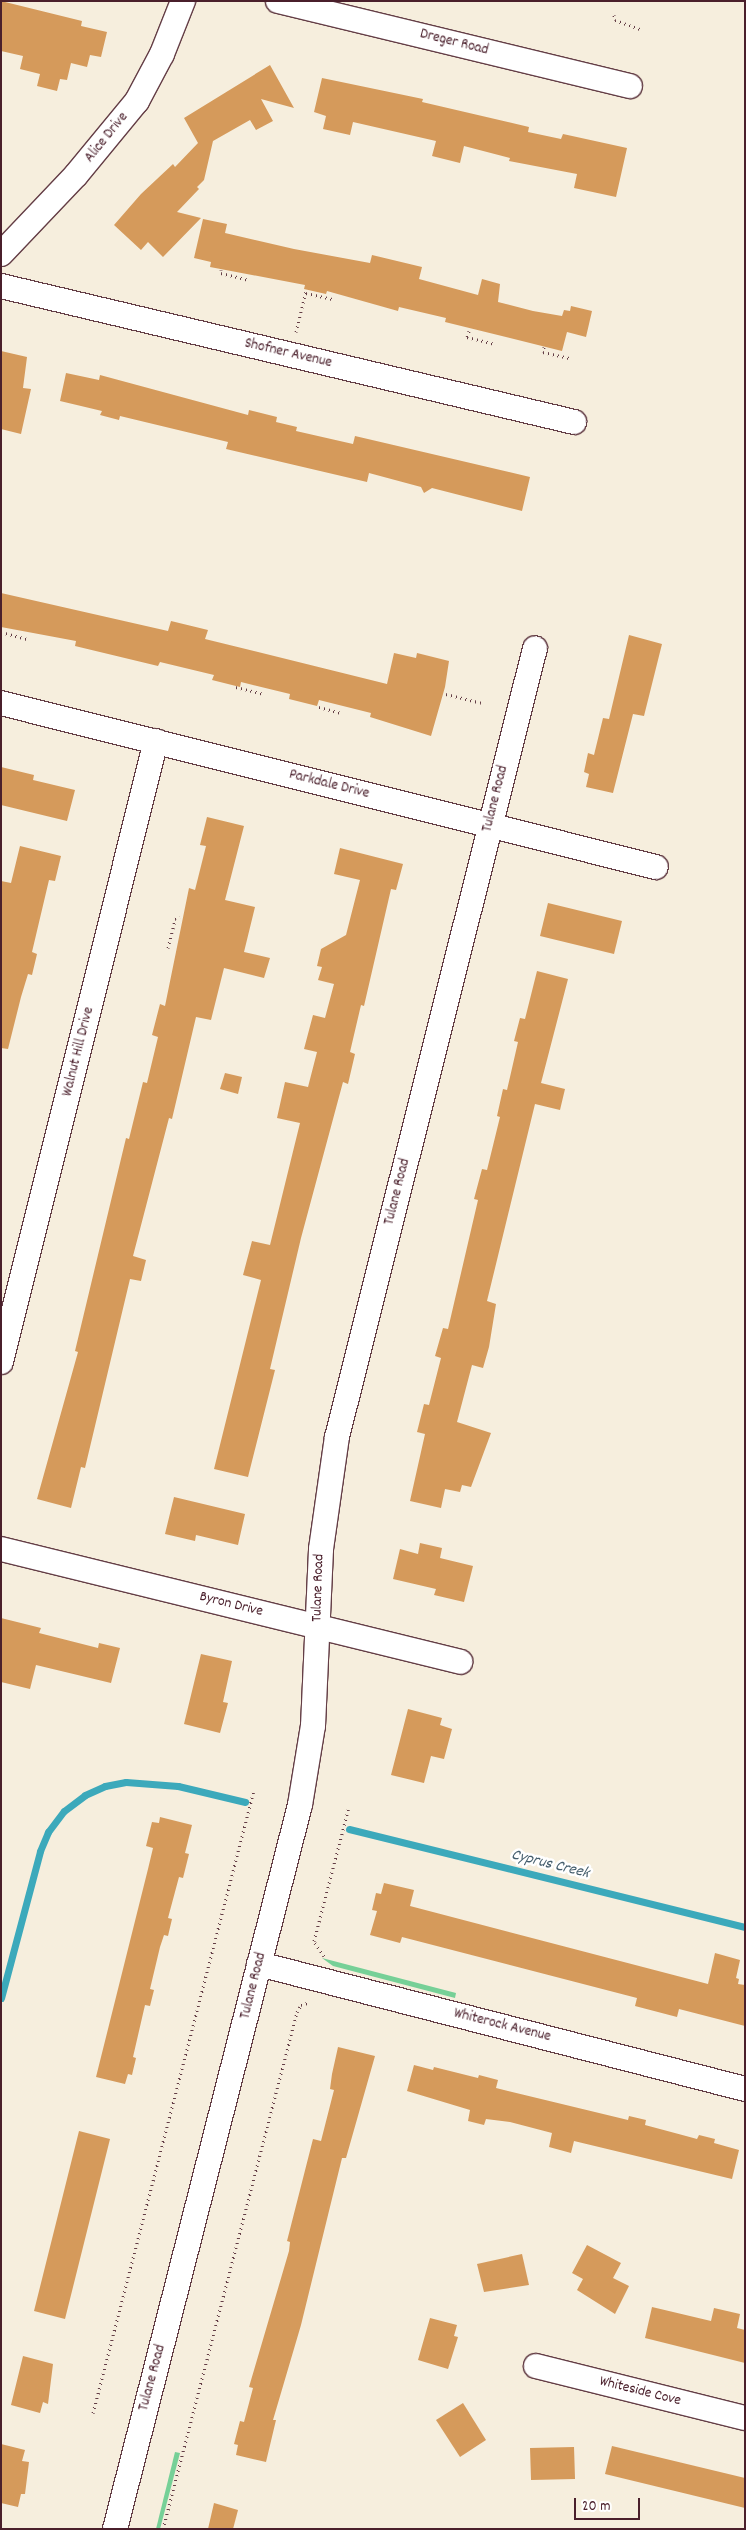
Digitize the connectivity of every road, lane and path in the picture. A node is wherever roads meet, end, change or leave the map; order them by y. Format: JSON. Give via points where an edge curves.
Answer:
{"nodes":[{"id":1,"x":182,"y":1,"type":"edge"},
{"id":2,"x":278,"y":1,"type":"edge"},
{"id":3,"x":614,"y":15,"type":"dead end"},
{"id":4,"x":642,"y":30,"type":"dead end"},
{"id":5,"x":630,"y":86,"type":"dead end"},
{"id":6,"x":1,"y":254,"type":"edge"},
{"id":7,"x":221,"y":270,"type":"dead end"},
{"id":8,"x":249,"y":280,"type":"dead end"},
{"id":9,"x":1,"y":286,"type":"edge"},
{"id":10,"x":332,"y":299,"type":"dead end"},
{"id":11,"x":469,"y":331,"type":"dead end"},
{"id":12,"x":296,"y":332,"type":"dead end"},
{"id":13,"x":495,"y":344,"type":"dead end"},
{"id":14,"x":544,"y":347,"type":"dead end"},
{"id":15,"x":570,"y":358,"type":"dead end"},
{"id":16,"x":574,"y":422,"type":"dead end"},
{"id":17,"x":1,"y":632,"type":"edge"},
{"id":18,"x":27,"y":639,"type":"dead end"},
{"id":19,"x":535,"y":648,"type":"dead end"},
{"id":20,"x":236,"y":688,"type":"dead end"},
{"id":21,"x":264,"y":694,"type":"dead end"},
{"id":22,"x":446,"y":694,"type":"dead end"},
{"id":23,"x":1,"y":703,"type":"edge"},
{"id":24,"x":481,"y":703,"type":"dead end"},
{"id":25,"x":319,"y":707,"type":"dead end"},
{"id":26,"x":341,"y":713,"type":"dead end"},
{"id":27,"x":156,"y":741,"type":"junction"},
{"id":28,"x":490,"y":825,"type":"junction"},
{"id":29,"x":656,"y":867,"type":"dead end"},
{"id":30,"x":180,"y":917,"type":"dead end"},
{"id":31,"x":168,"y":948,"type":"dead end"},
{"id":32,"x":1,"y":1362,"type":"edge"},
{"id":33,"x":1,"y":1549,"type":"edge"},
{"id":34,"x":318,"y":1627,"type":"junction"},
{"id":35,"x":460,"y":1662,"type":"dead end"},
{"id":36,"x":254,"y":1790,"type":"dead end"},
{"id":37,"x":349,"y":1807,"type":"dead end"},
{"id":38,"x":332,"y":1958,"type":"dead end"},
{"id":39,"x":260,"y":1964,"type":"junction"},
{"id":40,"x":312,"y":2001,"type":"dead end"},
{"id":41,"x":745,"y":2089,"type":"edge"},
{"id":42,"x":536,"y":2366,"type":"dead end"},
{"id":43,"x":93,"y":2413,"type":"dead end"},
{"id":44,"x":745,"y":2418,"type":"edge"},
{"id":45,"x":115,"y":2529,"type":"edge"},
{"id":46,"x":163,"y":2529,"type":"edge"}],
"edges":[{"from":1,"to":6,"type":"street","name":"Alice Drive","via":[[162,54],[137,101],[76,175]]},
{"from":2,"to":5,"type":"street","name":"Dreger Road"},
{"from":3,"to":4,"type":"path","via":[[615,20]]},
{"from":7,"to":8,"type":"path","via":[[220,273]]},
{"from":9,"to":16,"type":"street","name":"Shofner Avenue"},
{"from":10,"to":12,"type":"path","via":[[306,292]]},
{"from":11,"to":13,"type":"path","via":[[467,337]]},
{"from":14,"to":15,"type":"path","via":[[543,352]]},
{"from":17,"to":18,"type":"path"},
{"from":19,"to":28,"type":"street","name":"Tulane Road"},
{"from":20,"to":21,"type":"path"},
{"from":22,"to":24,"type":"path"},
{"from":23,"to":27,"type":"street","name":"Parkdale Drive"},
{"from":25,"to":26,"type":"path"},
{"from":27,"to":28,"type":"street","name":"Parkdale Drive"},
{"from":27,"to":32,"type":"street","name":"Walnut Hill Drive"},
{"from":28,"to":29,"type":"street","name":"Parkdale Drive"},
{"from":28,"to":34,"type":"street","name":"Tulane Road","via":[[337,1437],[323,1520]]},
{"from":30,"to":31,"type":"path","via":[[175,919]]},
{"from":33,"to":34,"type":"street","name":"Byron Drive"},
{"from":34,"to":35,"type":"street","name":"Byron Drive"},
{"from":34,"to":39,"type":"street","name":"Tulane Road","via":[[313,1726],[307,1771]]},
{"from":36,"to":43,"type":"path"},
{"from":37,"to":38,"type":"path","via":[[314,1941],[319,1952]]},
{"from":39,"to":41,"type":"street","name":"Whiterock Avenue"},
{"from":39,"to":45,"type":"street","name":"Tulane Road"},
{"from":40,"to":46,"type":"path","via":[[301,2005],[297,2012]]},
{"from":42,"to":44,"type":"street","name":"Whiteside Cove"}]}
